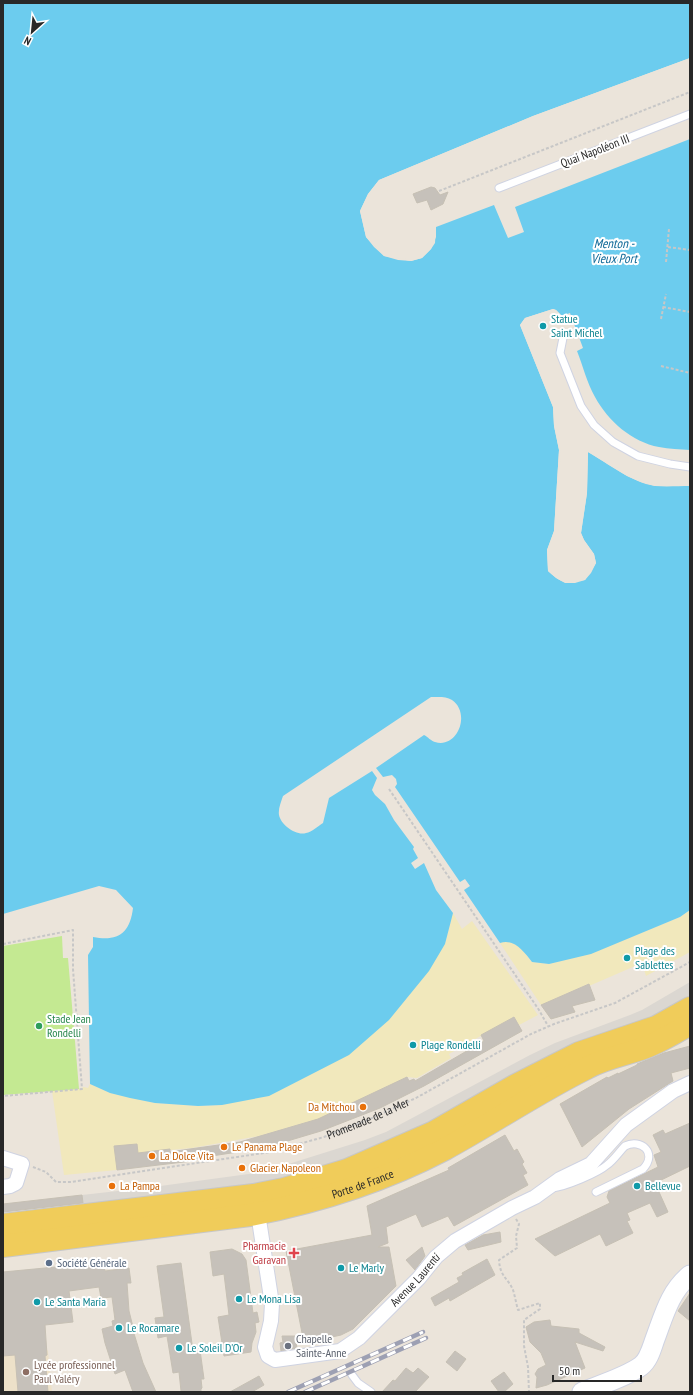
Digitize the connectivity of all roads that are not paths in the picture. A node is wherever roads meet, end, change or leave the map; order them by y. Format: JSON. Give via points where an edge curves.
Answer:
{"nodes":[{"id":1,"x":690,"y":114,"type":"edge"},
{"id":2,"x":499,"y":188,"type":"dead end"},
{"id":3,"x":563,"y":338,"type":"dead end"},
{"id":4,"x":690,"y":467,"type":"edge"},
{"id":5,"x":690,"y":1008,"type":"edge"},
{"id":6,"x":690,"y":1024,"type":"edge"},
{"id":7,"x":690,"y":1083,"type":"edge"},
{"id":8,"x":3,"y":1158,"type":"edge"},
{"id":9,"x":3,"y":1187,"type":"edge"},
{"id":10,"x":546,"y":1189,"type":"junction"},
{"id":11,"x":596,"y":1192,"type":"dead end"},
{"id":12,"x":256,"y":1204,"type":"junction"},
{"id":13,"x":3,"y":1225,"type":"edge"},
{"id":14,"x":3,"y":1246,"type":"edge"},
{"id":15,"x":690,"y":1275,"type":"edge"},
{"id":16,"x":352,"y":1375,"type":"dead end"},
{"id":17,"x":371,"y":1392,"type":"edge"},
{"id":18,"x":582,"y":1392,"type":"edge"}],
"edges":[{"from":1,"to":2,"type":"lane","name":"Quai Napoléon III"},
{"from":3,"to":4,"type":"lane","via":[[560,353],[581,406],[594,425],[613,442],[638,456]]},
{"from":5,"to":12,"type":"main road","name":"Porte de France","via":[[656,1027],[579,1053],[516,1085],[434,1132],[347,1170],[284,1189]]},
{"from":6,"to":12,"type":"main road","name":"Porte de France","via":[[644,1048],[588,1067],[446,1148],[382,1178],[329,1196]]},
{"from":7,"to":10,"type":"street","name":"Avenue Laurenti","via":[[673,1091],[626,1124],[591,1164]]},
{"from":8,"to":9,"type":"street","via":[[22,1164],[16,1183]]},
{"from":10,"to":11,"type":"lane","via":[[561,1187],[599,1170],[628,1144],[646,1148],[648,1164],[643,1169]]},
{"from":10,"to":12,"type":"street","name":"Avenue Laurenti","via":[[455,1241],[436,1257],[419,1278],[342,1354],[275,1360],[268,1356],[265,1347],[272,1304]]},
{"from":12,"to":13,"type":"main road","name":"Porte de France"},
{"from":12,"to":14,"type":"main road","name":"Porte de France"},
{"from":15,"to":18,"type":"street","via":[[668,1302],[650,1353],[642,1365]]},
{"from":16,"to":17,"type":"lane"}]}
